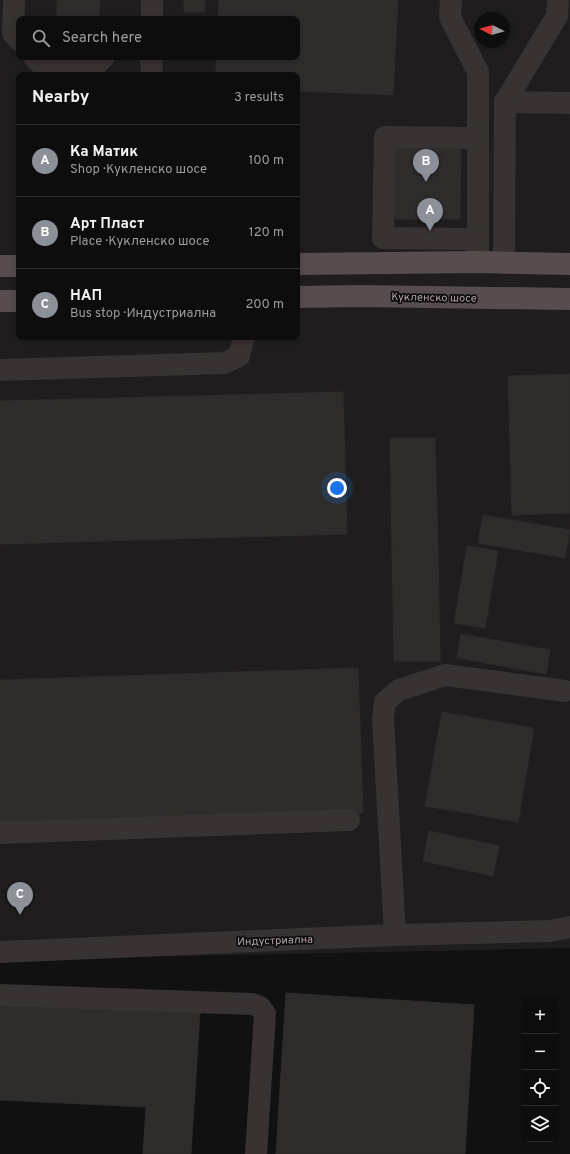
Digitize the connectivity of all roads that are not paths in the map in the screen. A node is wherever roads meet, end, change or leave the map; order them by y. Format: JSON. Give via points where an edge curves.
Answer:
{"nodes":[{"id":1,"x":14,"y":0,"type":"edge"},
{"id":2,"x":152,"y":0,"type":"edge"},
{"id":3,"x":451,"y":0,"type":"edge"},
{"id":4,"x":558,"y":0,"type":"edge"},
{"id":5,"x":152,"y":16,"type":"edge"},
{"id":6,"x":16,"y":36,"type":"edge"},
{"id":7,"x":37,"y":60,"type":"edge"},
{"id":8,"x":101,"y":60,"type":"edge"},
{"id":9,"x":152,"y":60,"type":"edge"},
{"id":10,"x":152,"y":72,"type":"edge"},
{"id":11,"x":505,"y":102,"type":"junction"},
{"id":12,"x":570,"y":103,"type":"edge"},
{"id":13,"x":478,"y":138,"type":"junction"},
{"id":14,"x":478,"y":239,"type":"junction"},
{"id":15,"x":478,"y":262,"type":"junction"},
{"id":16,"x":504,"y":263,"type":"junction"},
{"id":17,"x":300,"y":264,"type":"edge"},
{"id":18,"x":570,"y":264,"type":"edge"},
{"id":19,"x":0,"y":266,"type":"edge"},
{"id":20,"x":16,"y":266,"type":"edge"},
{"id":21,"x":300,"y":297,"type":"edge"},
{"id":22,"x":570,"y":299,"type":"edge"},
{"id":23,"x":0,"y":301,"type":"edge"},
{"id":24,"x":16,"y":301,"type":"edge"},
{"id":25,"x":243,"y":340,"type":"edge"},
{"id":26,"x":0,"y":370,"type":"edge"},
{"id":27,"x":565,"y":691,"type":"dead end"},
{"id":28,"x":349,"y":820,"type":"dead end"},
{"id":29,"x":0,"y":833,"type":"edge"},
{"id":30,"x":563,"y":931,"type":"edge"},
{"id":31,"x":395,"y":935,"type":"junction"},
{"id":32,"x":0,"y":952,"type":"edge"},
{"id":33,"x":0,"y":995,"type":"edge"},
{"id":34,"x":256,"y":1154,"type":"edge"}],
"edges":[{"from":1,"to":6,"type":"street","via":[[13,33]]},
{"from":2,"to":5,"type":"street"},
{"from":3,"to":13,"type":"street","via":[[450,17],[478,72]]},
{"from":4,"to":11,"type":"street","via":[[557,16]]},
{"from":7,"to":8,"type":"street","via":[[43,66],[95,66]]},
{"from":9,"to":10,"type":"street"},
{"from":11,"to":12,"type":"street"},
{"from":11,"to":16,"type":"street"},
{"from":13,"to":14,"type":"street"},
{"from":13,"to":14,"type":"street","via":[[385,137],[383,238]]},
{"from":14,"to":15,"type":"street"},
{"from":15,"to":16,"type":"main road"},
{"from":15,"to":17,"type":"main road"},
{"from":16,"to":18,"type":"main road"},
{"from":19,"to":20,"type":"main road"},
{"from":21,"to":22,"type":"main road","name":"Кукленско шосе"},
{"from":23,"to":24,"type":"main road"},
{"from":25,"to":26,"type":"street","via":[[239,356],[225,363]]},
{"from":27,"to":31,"type":"street","via":[[445,675],[399,690],[385,702],[383,719]]},
{"from":28,"to":29,"type":"street"},
{"from":30,"to":31,"type":"street","name":"Индустриална"},
{"from":31,"to":32,"type":"street","name":"Индустриална"},
{"from":33,"to":34,"type":"street","via":[[252,1004],[260,1007],[265,1014]]}]}
